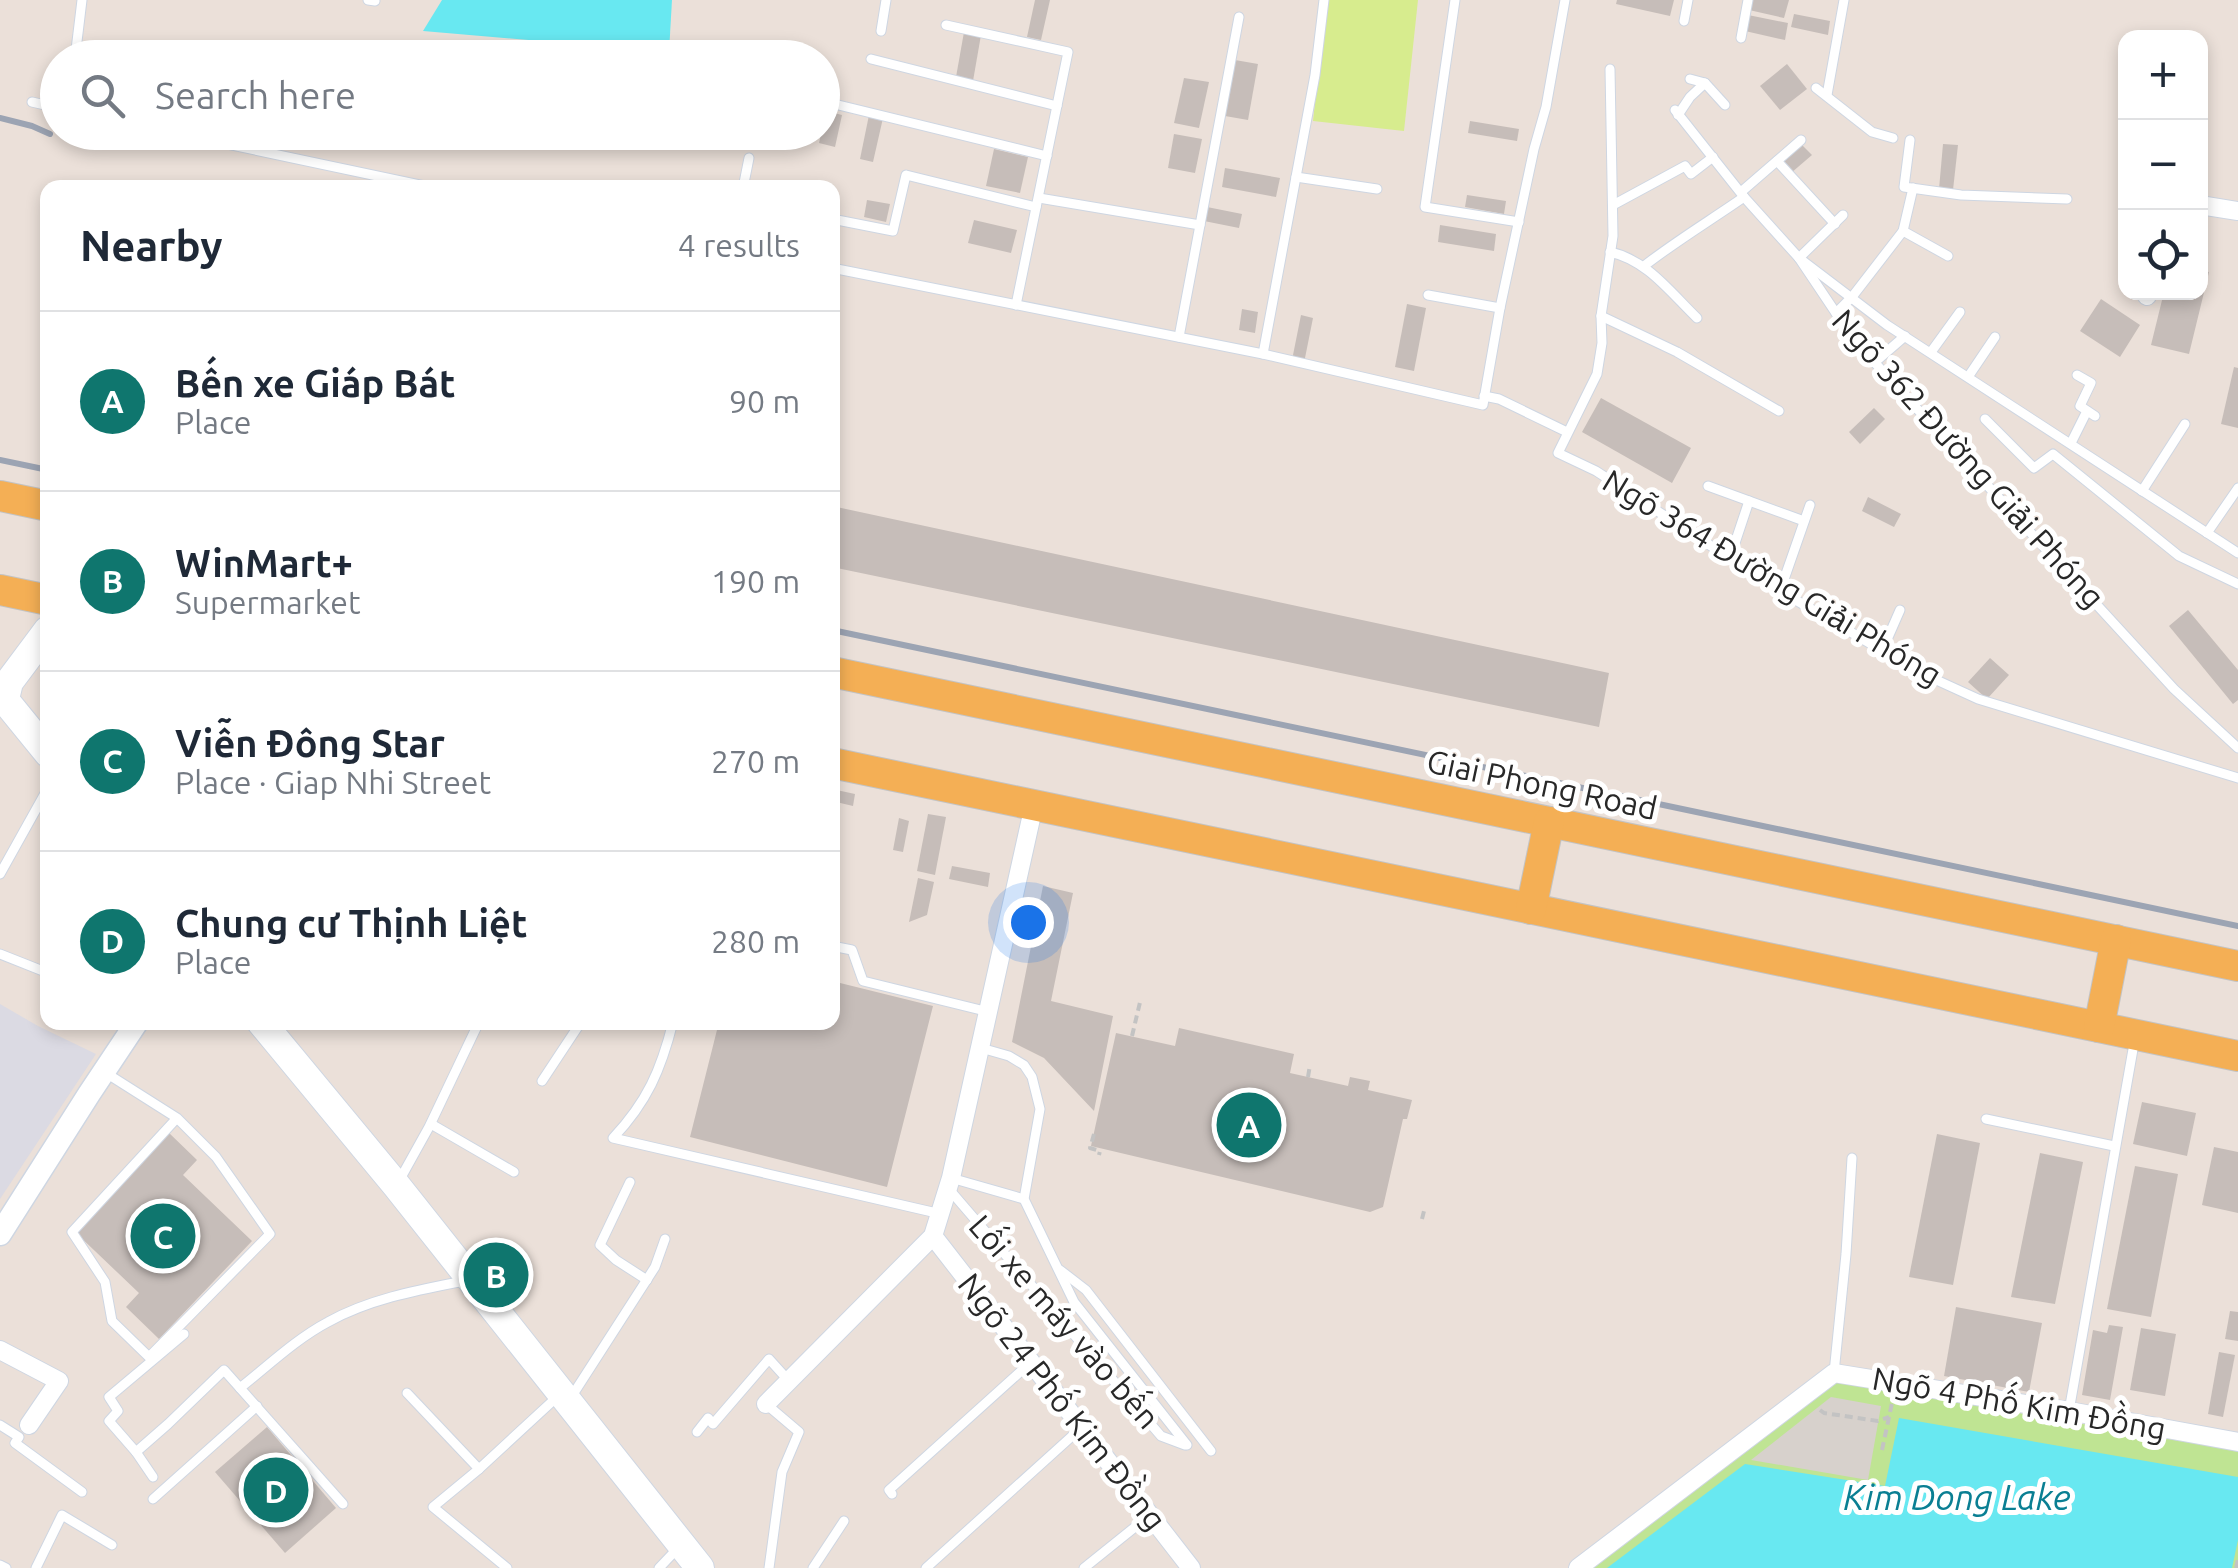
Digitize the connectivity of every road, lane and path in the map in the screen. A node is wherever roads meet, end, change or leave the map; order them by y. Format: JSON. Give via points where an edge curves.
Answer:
{"nodes":[{"id":1,"x":82,"y":0,"type":"edge"},
{"id":2,"x":368,"y":0,"type":"edge"},
{"id":3,"x":886,"y":0,"type":"edge"},
{"id":4,"x":1324,"y":0,"type":"edge"},
{"id":5,"x":1456,"y":0,"type":"edge"},
{"id":6,"x":1565,"y":0,"type":"edge"},
{"id":7,"x":1688,"y":0,"type":"edge"},
{"id":8,"x":1748,"y":0,"type":"edge"},
{"id":9,"x":1844,"y":0,"type":"edge"},
{"id":10,"x":375,"y":1,"type":"edge"},
{"id":11,"x":1239,"y":16,"type":"dead end"},
{"id":12,"x":1684,"y":22,"type":"dead end"},
{"id":13,"x":946,"y":25,"type":"dead end"},
{"id":14,"x":881,"y":31,"type":"dead end"},
{"id":15,"x":1740,"y":38,"type":"dead end"},
{"id":16,"x":77,"y":40,"type":"edge"},
{"id":17,"x":871,"y":59,"type":"dead end"},
{"id":18,"x":1610,"y":69,"type":"dead end"},
{"id":19,"x":1690,"y":80,"type":"dead end"},
{"id":20,"x":1705,"y":82,"type":"junction"},
{"id":21,"x":1816,"y":88,"type":"dead end"},
{"id":22,"x":1827,"y":95,"type":"junction"},
{"id":23,"x":32,"y":102,"type":"dead end"},
{"id":24,"x":40,"y":104,"type":"edge"},
{"id":25,"x":840,"y":105,"type":"edge"},
{"id":26,"x":1725,"y":105,"type":"dead end"},
{"id":27,"x":1057,"y":106,"type":"junction"},
{"id":28,"x":1893,"y":138,"type":"dead end"},
{"id":29,"x":1801,"y":140,"type":"dead end"},
{"id":30,"x":1910,"y":140,"type":"dead end"},
{"id":31,"x":255,"y":150,"type":"edge"},
{"id":32,"x":1048,"y":156,"type":"junction"},
{"id":33,"x":1713,"y":157,"type":"junction"},
{"id":34,"x":749,"y":158,"type":"dead end"},
{"id":35,"x":1777,"y":161,"type":"junction"},
{"id":36,"x":1296,"y":177,"type":"junction"},
{"id":37,"x":396,"y":180,"type":"edge"},
{"id":38,"x":745,"y":180,"type":"edge"},
{"id":39,"x":1912,"y":188,"type":"junction"},
{"id":40,"x":1377,"y":189,"type":"dead end"},
{"id":41,"x":1743,"y":195,"type":"junction"},
{"id":42,"x":2067,"y":199,"type":"dead end"},
{"id":43,"x":1038,"y":202,"type":"junction"},
{"id":44,"x":1613,"y":205,"type":"junction"},
{"id":45,"x":2208,"y":206,"type":"edge"},
{"id":46,"x":2238,"y":211,"type":"edge"},
{"id":47,"x":1843,"y":215,"type":"dead end"},
{"id":48,"x":840,"y":221,"type":"edge"},
{"id":49,"x":1518,"y":222,"type":"junction"},
{"id":50,"x":1835,"y":224,"type":"junction"},
{"id":51,"x":1200,"y":225,"type":"junction"},
{"id":52,"x":1903,"y":232,"type":"junction"},
{"id":53,"x":1610,"y":252,"type":"junction"},
{"id":54,"x":1948,"y":256,"type":"dead end"},
{"id":55,"x":1799,"y":258,"type":"junction"},
{"id":56,"x":1644,"y":266,"type":"junction"},
{"id":57,"x":840,"y":270,"type":"edge"},
{"id":58,"x":1428,"y":295,"type":"dead end"},
{"id":59,"x":1852,"y":297,"type":"junction"},
{"id":60,"x":1016,"y":305,"type":"junction"},
{"id":61,"x":1500,"y":308,"type":"junction"},
{"id":62,"x":1960,"y":312,"type":"dead end"},
{"id":63,"x":1836,"y":313,"type":"junction"},
{"id":64,"x":1602,"y":316,"type":"junction"},
{"id":65,"x":1696,"y":318,"type":"dead end"},
{"id":66,"x":1904,"y":336,"type":"junction"},
{"id":67,"x":1179,"y":337,"type":"junction"},
{"id":68,"x":1995,"y":338,"type":"dead end"},
{"id":69,"x":1931,"y":352,"type":"junction"},
{"id":70,"x":1262,"y":354,"type":"junction"},
{"id":71,"x":1875,"y":362,"type":"junction"},
{"id":72,"x":2077,"y":375,"type":"dead end"},
{"id":73,"x":1968,"y":377,"type":"junction"},
{"id":74,"x":1483,"y":400,"type":"junction"},
{"id":75,"x":1779,"y":411,"type":"dead end"},
{"id":76,"x":1984,"y":419,"type":"dead end"},
{"id":77,"x":2185,"y":424,"type":"dead end"},
{"id":78,"x":1567,"y":432,"type":"junction"},
{"id":79,"x":2070,"y":443,"type":"junction"},
{"id":80,"x":1708,"y":486,"type":"dead end"},
{"id":81,"x":2238,"y":488,"type":"edge"},
{"id":82,"x":2142,"y":492,"type":"junction"},
{"id":83,"x":0,"y":496,"type":"edge"},
{"id":84,"x":1749,"y":501,"type":"junction"},
{"id":85,"x":40,"y":504,"type":"edge"},
{"id":86,"x":1810,"y":505,"type":"dead end"},
{"id":87,"x":1804,"y":521,"type":"junction"},
{"id":88,"x":2207,"y":533,"type":"junction"},
{"id":89,"x":2238,"y":554,"type":"edge"},
{"id":90,"x":1730,"y":558,"type":"junction"},
{"id":91,"x":2238,"y":584,"type":"edge"},
{"id":92,"x":0,"y":590,"type":"edge"},
{"id":93,"x":1780,"y":591,"type":"junction"},
{"id":94,"x":40,"y":598,"type":"edge"},
{"id":95,"x":1900,"y":610,"type":"dead end"},
{"id":96,"x":40,"y":641,"type":"edge"},
{"id":97,"x":1882,"y":651,"type":"junction"},
{"id":98,"x":40,"y":665,"type":"edge"},
{"id":99,"x":840,"y":674,"type":"edge"},
{"id":100,"x":2,"y":700,"type":"edge"},
{"id":101,"x":40,"y":744,"type":"edge"},
{"id":102,"x":2238,"y":748,"type":"edge"},
{"id":103,"x":840,"y":765,"type":"edge"},
{"id":104,"x":2238,"y":778,"type":"edge"},
{"id":105,"x":40,"y":802,"type":"edge"},
{"id":106,"x":1034,"y":805,"type":"junction"},
{"id":107,"x":1541,"y":820,"type":"junction"},
{"id":108,"x":0,"y":874,"type":"edge"},
{"id":109,"x":1523,"y":907,"type":"junction"},
{"id":110,"x":2116,"y":940,"type":"junction"},
{"id":111,"x":840,"y":948,"type":"edge"},
{"id":112,"x":0,"y":954,"type":"edge"},
{"id":113,"x":2238,"y":966,"type":"edge"},
{"id":114,"x":40,"y":970,"type":"edge"},
{"id":115,"x":1141,"y":998,"type":"dead end"},
{"id":116,"x":989,"y":1012,"type":"junction"},
{"id":117,"x":2098,"y":1027,"type":"junction"},
{"id":118,"x":131,"y":1030,"type":"edge"},
{"id":119,"x":268,"y":1030,"type":"edge"},
{"id":120,"x":475,"y":1030,"type":"edge"},
{"id":121,"x":576,"y":1030,"type":"edge"},
{"id":122,"x":671,"y":1030,"type":"edge"},
{"id":123,"x":2135,"y":1035,"type":"junction"},
{"id":124,"x":1132,"y":1036,"type":"dead end"},
{"id":125,"x":981,"y":1048,"type":"junction"},
{"id":126,"x":2238,"y":1056,"type":"edge"},
{"id":127,"x":1310,"y":1065,"type":"dead end"},
{"id":128,"x":104,"y":1072,"type":"junction"},
{"id":129,"x":1308,"y":1077,"type":"dead end"},
{"id":130,"x":542,"y":1082,"type":"dead end"},
{"id":131,"x":178,"y":1118,"type":"junction"},
{"id":132,"x":1986,"y":1119,"type":"dead end"},
{"id":133,"x":431,"y":1124,"type":"junction"},
{"id":134,"x":1094,"y":1134,"type":"dead end"},
{"id":135,"x":2114,"y":1146,"type":"junction"},
{"id":136,"x":1100,"y":1155,"type":"dead end"},
{"id":137,"x":1852,"y":1158,"type":"dead end"},
{"id":138,"x":514,"y":1172,"type":"dead end"},
{"id":139,"x":630,"y":1182,"type":"dead end"},
{"id":140,"x":950,"y":1183,"type":"junction"},
{"id":141,"x":396,"y":1185,"type":"junction"},
{"id":142,"x":1024,"y":1199,"type":"junction"},
{"id":143,"x":1424,"y":1211,"type":"dead end"},
{"id":144,"x":941,"y":1214,"type":"junction"},
{"id":145,"x":1422,"y":1220,"type":"dead end"},
{"id":146,"x":0,"y":1234,"type":"edge"},
{"id":147,"x":933,"y":1236,"type":"junction"},
{"id":148,"x":665,"y":1239,"type":"dead end"},
{"id":149,"x":1058,"y":1268,"type":"junction"},
{"id":150,"x":472,"y":1280,"type":"junction"},
{"id":151,"x":647,"y":1280,"type":"junction"},
{"id":152,"x":184,"y":1334,"type":"dead end"},
{"id":153,"x":0,"y":1350,"type":"edge"},
{"id":154,"x":1030,"y":1363,"type":"junction"},
{"id":155,"x":1834,"y":1373,"type":"junction"},
{"id":156,"x":788,"y":1380,"type":"junction"},
{"id":157,"x":240,"y":1388,"type":"junction"},
{"id":158,"x":408,"y":1393,"type":"dead end"},
{"id":159,"x":565,"y":1397,"type":"junction"},
{"id":160,"x":1892,"y":1398,"type":"dead end"},
{"id":161,"x":766,"y":1404,"type":"joint"},
{"id":162,"x":1814,"y":1404,"type":"dead end"},
{"id":163,"x":257,"y":1406,"type":"junction"},
{"id":164,"x":2069,"y":1411,"type":"junction"},
{"id":165,"x":1889,"y":1417,"type":"junction"},
{"id":166,"x":0,"y":1426,"type":"edge"},
{"id":167,"x":29,"y":1426,"type":"dead end"},
{"id":168,"x":1081,"y":1428,"type":"junction"},
{"id":169,"x":697,"y":1432,"type":"dead end"},
{"id":170,"x":2238,"y":1442,"type":"edge"},
{"id":171,"x":1211,"y":1450,"type":"dead end"},
{"id":172,"x":1882,"y":1450,"type":"dead end"},
{"id":173,"x":136,"y":1452,"type":"junction"},
{"id":174,"x":479,"y":1470,"type":"junction"},
{"id":175,"x":153,"y":1477,"type":"dead end"},
{"id":176,"x":82,"y":1492,"type":"dead end"},
{"id":177,"x":892,"y":1494,"type":"dead end"},
{"id":178,"x":153,"y":1499,"type":"dead end"},
{"id":179,"x":343,"y":1504,"type":"dead end"},
{"id":180,"x":1150,"y":1515,"type":"junction"},
{"id":181,"x":844,"y":1521,"type":"dead end"},
{"id":182,"x":112,"y":1545,"type":"dead end"},
{"id":183,"x":682,"y":1545,"type":"junction"},
{"id":184,"x":2238,"y":1559,"type":"edge"},
{"id":185,"x":36,"y":1568,"type":"edge"},
{"id":186,"x":507,"y":1568,"type":"edge"},
{"id":187,"x":659,"y":1568,"type":"edge"},
{"id":188,"x":700,"y":1568,"type":"edge"},
{"id":189,"x":769,"y":1568,"type":"edge"},
{"id":190,"x":813,"y":1568,"type":"edge"},
{"id":191,"x":926,"y":1568,"type":"edge"},
{"id":192,"x":1084,"y":1568,"type":"edge"},
{"id":193,"x":1191,"y":1568,"type":"edge"},
{"id":194,"x":1578,"y":1568,"type":"edge"},
{"id":195,"x":2236,"y":1568,"type":"edge"}],
"edges":[{"from":1,"to":16,"type":"lane"},
{"from":2,"to":10,"type":"lane"},
{"from":3,"to":14,"type":"lane"},
{"from":4,"to":36,"type":"lane"},
{"from":5,"to":49,"type":"lane","via":[[1425,208]]},
{"from":6,"to":49,"type":"lane"},
{"from":7,"to":12,"type":"lane"},
{"from":8,"to":15,"type":"lane"},
{"from":9,"to":22,"type":"lane"},
{"from":11,"to":51,"type":"lane"},
{"from":13,"to":27,"type":"lane","via":[[1068,52]]},
{"from":17,"to":27,"type":"lane"},
{"from":18,"to":44,"type":"lane"},
{"from":19,"to":20,"type":"lane"},
{"from":20,"to":26,"type":"lane"},
{"from":20,"to":33,"type":"lane","name":"Ngõ 362 Đường Giải Phóng","via":[[1676,113]]},
{"from":21,"to":22,"type":"lane"},
{"from":22,"to":28,"type":"lane","via":[[1872,132]]},
{"from":23,"to":24,"type":"lane"},
{"from":25,"to":32,"type":"lane"},
{"from":27,"to":32,"type":"lane"},
{"from":29,"to":35,"type":"lane"},
{"from":30,"to":39,"type":"lane","via":[[1904,187]]},
{"from":31,"to":37,"type":"lane"},
{"from":32,"to":43,"type":"lane"},
{"from":33,"to":41,"type":"lane","name":"Ngõ 362 Đường Giải Phóng"},
{"from":33,"to":44,"type":"lane","via":[[1691,174],[1685,166]]},
{"from":34,"to":38,"type":"lane"},
{"from":35,"to":41,"type":"lane"},
{"from":35,"to":50,"type":"lane"},
{"from":36,"to":40,"type":"lane"},
{"from":36,"to":70,"type":"lane"},
{"from":39,"to":42,"type":"lane"},
{"from":39,"to":52,"type":"lane"},
{"from":41,"to":55,"type":"lane","name":"Ngõ 362 Đường Giải Phóng"},
{"from":41,"to":56,"type":"lane"},
{"from":43,"to":48,"type":"lane","via":[[906,175],[893,231]]},
{"from":43,"to":51,"type":"lane"},
{"from":43,"to":60,"type":"lane"},
{"from":44,"to":53,"type":"lane"},
{"from":45,"to":46,"type":"street"},
{"from":47,"to":50,"type":"lane"},
{"from":49,"to":61,"type":"lane"},
{"from":50,"to":55,"type":"lane"},
{"from":51,"to":67,"type":"lane"},
{"from":52,"to":54,"type":"lane"},
{"from":52,"to":59,"type":"lane"},
{"from":53,"to":56,"type":"lane"},
{"from":53,"to":64,"type":"lane"},
{"from":55,"to":59,"type":"lane"},
{"from":55,"to":63,"type":"lane","name":"Ngõ 362 Đường Giải Phóng"},
{"from":56,"to":65,"type":"lane"},
{"from":57,"to":60,"type":"lane"},
{"from":58,"to":61,"type":"lane"},
{"from":59,"to":63,"type":"lane"},
{"from":59,"to":66,"type":"lane"},
{"from":60,"to":67,"type":"lane"},
{"from":61,"to":74,"type":"lane"},
{"from":62,"to":69,"type":"lane"},
{"from":63,"to":71,"type":"lane","name":"Ngõ 362 Đường Giải Phóng"},
{"from":64,"to":75,"type":"lane"},
{"from":64,"to":78,"type":"lane","via":[[1597,374]]},
{"from":66,"to":69,"type":"lane"},
{"from":66,"to":71,"type":"lane"},
{"from":67,"to":70,"type":"lane"},
{"from":68,"to":73,"type":"lane"},
{"from":69,"to":73,"type":"lane"},
{"from":70,"to":74,"type":"lane"},
{"from":71,"to":102,"type":"lane","name":"Ngõ 362 Đường Giải Phóng","via":[[2174,689]]},
{"from":72,"to":79,"type":"lane","via":[[2090,383],[2080,406],[2091,413]]},
{"from":73,"to":79,"type":"lane"},
{"from":74,"to":78,"type":"lane","via":[[1499,399]]},
{"from":76,"to":91,"type":"lane","via":[[2034,468],[2053,454],[2179,556]]},
{"from":77,"to":82,"type":"lane"},
{"from":78,"to":90,"type":"lane","name":"Ngõ 364 Đường Giải Phóng","via":[[1558,453]]},
{"from":79,"to":82,"type":"lane"},
{"from":80,"to":84,"type":"lane"},
{"from":81,"to":88,"type":"lane"},
{"from":82,"to":88,"type":"lane"},
{"from":83,"to":85,"type":"main road"},
{"from":84,"to":87,"type":"lane"},
{"from":84,"to":90,"type":"lane"},
{"from":86,"to":87,"type":"lane"},
{"from":87,"to":93,"type":"lane"},
{"from":88,"to":89,"type":"lane"},
{"from":90,"to":93,"type":"lane","name":"Ngõ 364 Đường Giải Phóng"},
{"from":92,"to":94,"type":"main road"},
{"from":93,"to":97,"type":"lane","name":"Ngõ 364 Đường Giải Phóng"},
{"from":95,"to":97,"type":"lane"},
{"from":96,"to":100,"type":"main road"},
{"from":97,"to":104,"type":"lane","name":"Ngõ 364 Đường Giải Phóng","via":[[1978,699]]},
{"from":98,"to":100,"type":"main road","via":[[20,692]]},
{"from":99,"to":107,"type":"main road","name":"Giai Phong Road"},
{"from":100,"to":101,"type":"main road"},
{"from":103,"to":106,"type":"main road"},
{"from":105,"to":108,"type":"lane"},
{"from":106,"to":109,"type":"main road"},
{"from":106,"to":116,"type":"street"},
{"from":107,"to":109,"type":"main road"},
{"from":107,"to":110,"type":"main road","name":"Giai Phong Road"},
{"from":109,"to":117,"type":"main road"},
{"from":110,"to":113,"type":"main road","name":"Giai Phong Road"},
{"from":110,"to":117,"type":"main road"},
{"from":111,"to":116,"type":"lane","via":[[852,950],[862,981]]},
{"from":112,"to":114,"type":"lane"},
{"from":115,"to":124,"type":"path"},
{"from":116,"to":125,"type":"street"},
{"from":117,"to":123,"type":"main road"},
{"from":118,"to":128,"type":"street"},
{"from":119,"to":141,"type":"main road"},
{"from":120,"to":133,"type":"lane"},
{"from":121,"to":130,"type":"lane"},
{"from":122,"to":144,"type":"lane","via":[[650,1089],[613,1138]]},
{"from":123,"to":126,"type":"main road"},
{"from":123,"to":135,"type":"lane"},
{"from":125,"to":140,"type":"street"},
{"from":125,"to":142,"type":"lane","via":[[1009,1056],[1032,1078],[1040,1109]]},
{"from":127,"to":129,"type":"path"},
{"from":128,"to":131,"type":"lane"},
{"from":128,"to":146,"type":"street"},
{"from":131,"to":131,"type":"lane","via":[[270,1234],[150,1357],[112,1321],[106,1282],[72,1232]]},
{"from":132,"to":135,"type":"lane"},
{"from":133,"to":138,"type":"lane"},
{"from":133,"to":141,"type":"lane"},
{"from":134,"to":136,"type":"path","via":[[1090,1148]]},
{"from":135,"to":164,"type":"lane"},
{"from":137,"to":155,"type":"lane","name":"Ngõ 4 Phố Kim Đồng"},
{"from":139,"to":151,"type":"lane","via":[[600,1245]]},
{"from":140,"to":142,"type":"lane"},
{"from":140,"to":144,"type":"street"},
{"from":140,"to":149,"type":"lane","name":"Lối xe máy vào bến","via":[[1161,1436],[1186,1446],[1074,1302]]},
{"from":141,"to":150,"type":"main road"},
{"from":142,"to":149,"type":"lane"},
{"from":143,"to":145,"type":"path"},
{"from":144,"to":147,"type":"street"},
{"from":147,"to":154,"type":"street","name":"Ngõ 24 Phố Kim Đồng"},
{"from":147,"to":156,"type":"street"},
{"from":148,"to":151,"type":"lane"},
{"from":149,"to":171,"type":"lane","via":[[1086,1290]]},
{"from":150,"to":157,"type":"lane","via":[[372,1302],[330,1320]]},
{"from":150,"to":159,"type":"main road"},
{"from":151,"to":159,"type":"lane"},
{"from":152,"to":173,"type":"lane","via":[[109,1397],[118,1411],[108,1421]]},
{"from":153,"to":167,"type":"street","via":[[59,1381]]},
{"from":154,"to":168,"type":"street","name":"Ngõ 24 Phố Kim Đồng"},
{"from":154,"to":177,"type":"lane"},
{"from":155,"to":164,"type":"street","name":"Ngõ 4 Phố Kim Đồng"},
{"from":155,"to":194,"type":"street"},
{"from":156,"to":161,"type":"street"},
{"from":156,"to":169,"type":"lane","via":[[768,1360],[713,1424],[708,1418]]},
{"from":157,"to":163,"type":"lane"},
{"from":157,"to":173,"type":"lane","via":[[224,1370]]},
{"from":158,"to":174,"type":"lane"},
{"from":159,"to":174,"type":"lane"},
{"from":159,"to":183,"type":"main road"},
{"from":160,"to":165,"type":"path"},
{"from":161,"to":189,"type":"lane","via":[[799,1432],[782,1472]]},
{"from":162,"to":165,"type":"path","via":[[1824,1413]]},
{"from":163,"to":178,"type":"lane"},
{"from":163,"to":179,"type":"lane"},
{"from":164,"to":170,"type":"street","name":"Ngõ 4 Phố Kim Đồng"},
{"from":165,"to":172,"type":"path"},
{"from":166,"to":176,"type":"lane"},
{"from":168,"to":180,"type":"street","name":"Ngõ 24 Phố Kim Đồng"},
{"from":168,"to":191,"type":"lane"},
{"from":173,"to":175,"type":"lane"},
{"from":174,"to":186,"type":"lane","via":[[433,1507]]},
{"from":180,"to":192,"type":"lane"},
{"from":180,"to":193,"type":"street","name":"Ngõ 24 Phố Kim Đồng"},
{"from":181,"to":190,"type":"lane"},
{"from":182,"to":185,"type":"lane","via":[[62,1514]]},
{"from":183,"to":187,"type":"lane"},
{"from":183,"to":188,"type":"main road"},
{"from":184,"to":195,"type":"path"}]}
